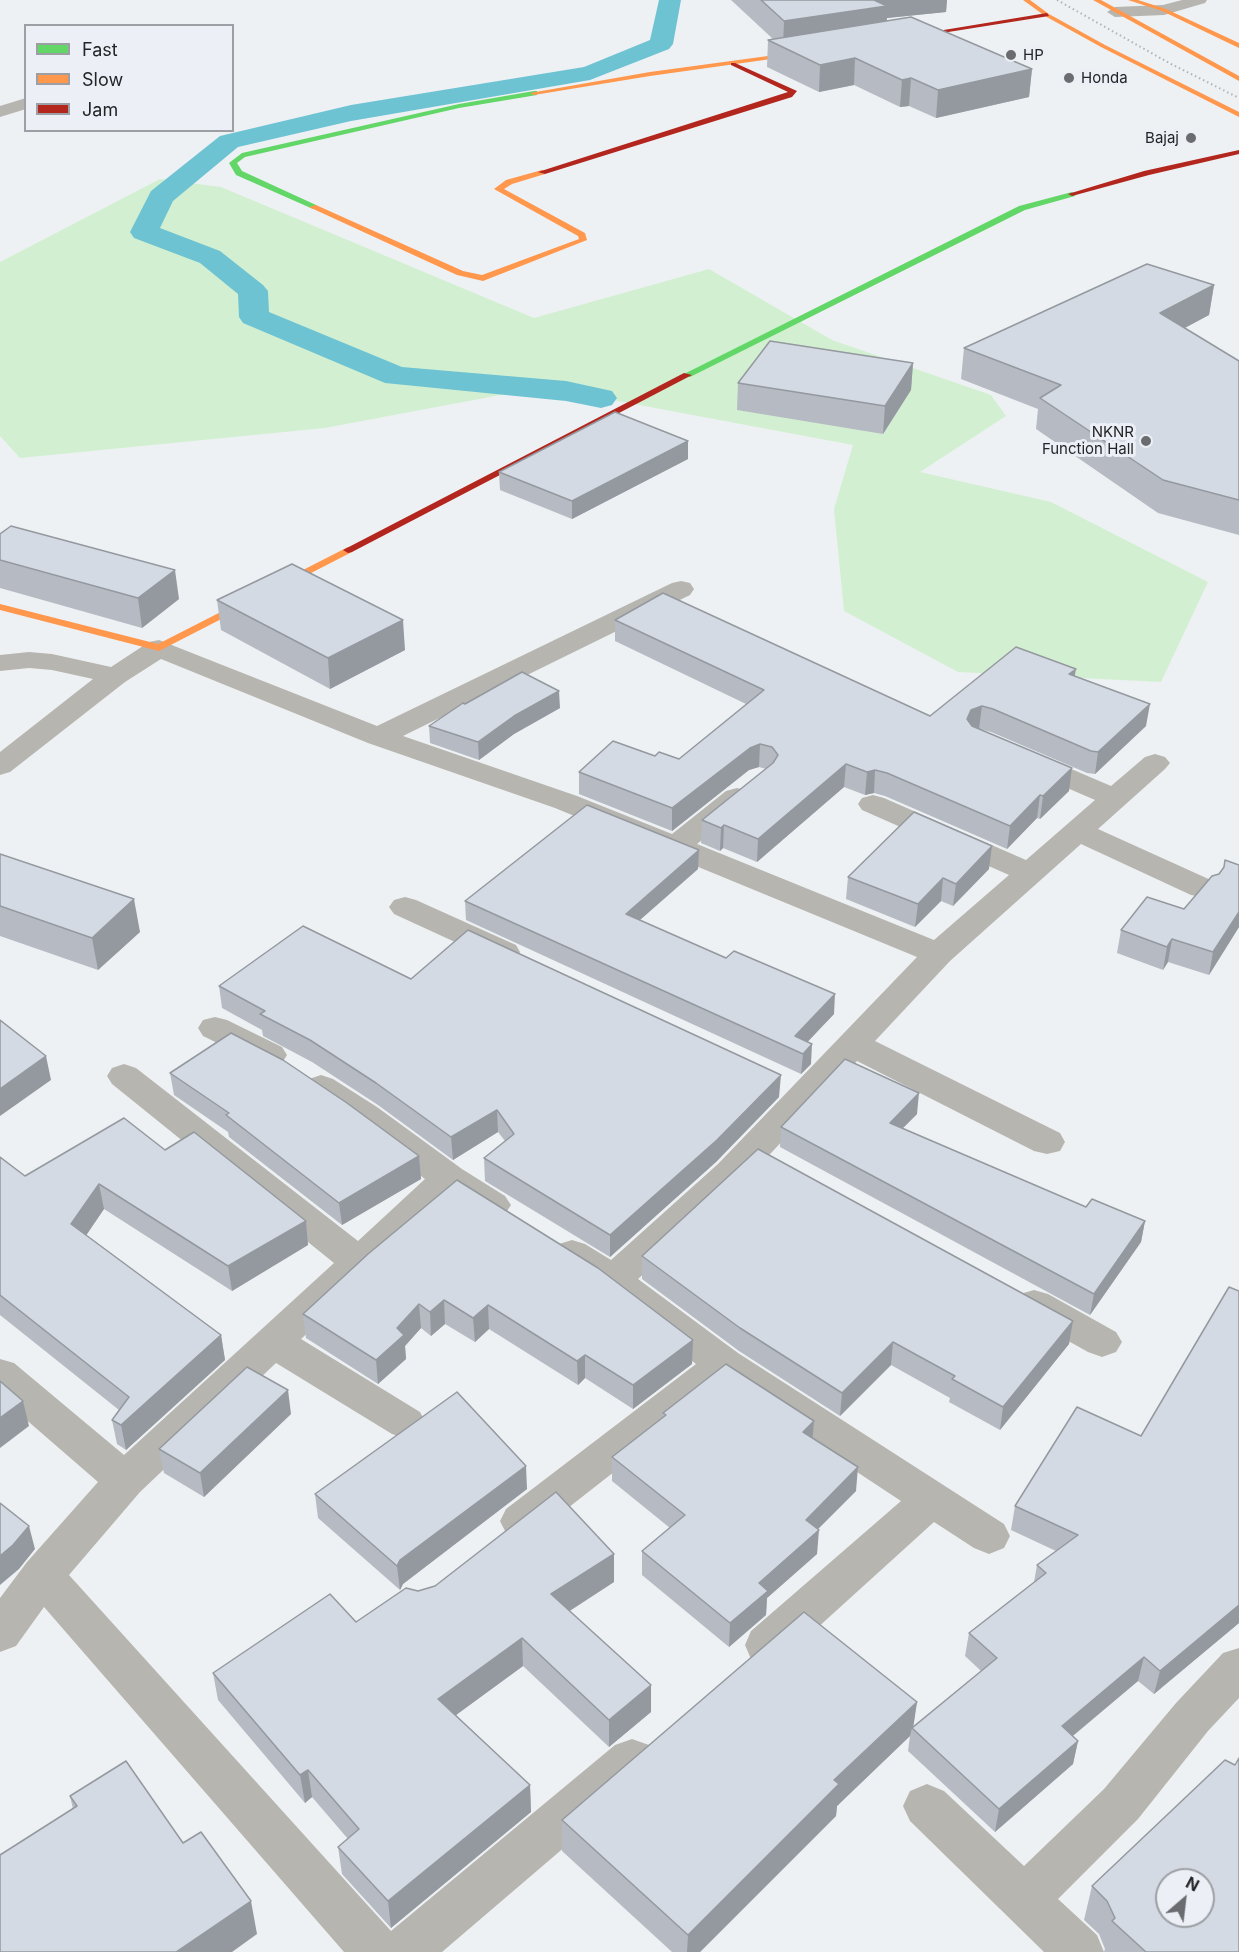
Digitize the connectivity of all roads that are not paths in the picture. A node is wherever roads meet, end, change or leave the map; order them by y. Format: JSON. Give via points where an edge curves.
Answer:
{"nodes":[{"id":1,"x":1026,"y":0,"type":"edge"},
{"id":2,"x":1096,"y":0,"type":"edge"},
{"id":3,"x":1131,"y":0,"type":"edge"},
{"id":4,"x":1199,"y":0,"type":"edge"},
{"id":5,"x":1164,"y":10,"type":"junction"},
{"id":6,"x":1115,"y":12,"type":"junction"},
{"id":7,"x":1047,"y":15,"type":"junction"},
{"id":8,"x":883,"y":40,"type":"edge"},
{"id":9,"x":1239,"y":46,"type":"edge"},
{"id":10,"x":825,"y":49,"type":"edge"},
{"id":11,"x":733,"y":64,"type":"junction"},
{"id":12,"x":1239,"y":79,"type":"edge"},
{"id":13,"x":24,"y":104,"type":"edge"},
{"id":14,"x":0,"y":112,"type":"edge"},
{"id":15,"x":1239,"y":115,"type":"edge"},
{"id":16,"x":1239,"y":153,"type":"edge"},
{"id":17,"x":681,"y":589,"type":"dead end"},
{"id":18,"x":0,"y":607,"type":"edge"},
{"id":19,"x":159,"y":648,"type":"junction"},
{"id":20,"x":0,"y":663,"type":"edge"},
{"id":21,"x":115,"y":676,"type":"junction"},
{"id":22,"x":378,"y":737,"type":"junction"},
{"id":23,"x":1011,"y":754,"type":"edge"},
{"id":24,"x":1155,"y":763,"type":"dead end"},
{"id":25,"x":0,"y":766,"type":"edge"},
{"id":26,"x":760,"y":778,"type":"edge"},
{"id":27,"x":1114,"y":798,"type":"junction"},
{"id":28,"x":873,"y":804,"type":"dead end"},
{"id":29,"x":1077,"y":831,"type":"junction"},
{"id":30,"x":675,"y":847,"type":"junction"},
{"id":31,"x":1030,"y":873,"type":"junction"},
{"id":32,"x":1202,"y":888,"type":"edge"},
{"id":33,"x":405,"y":907,"type":"dead end"},
{"id":34,"x":938,"y":954,"type":"junction"},
{"id":35,"x":536,"y":967,"type":"edge"},
{"id":36,"x":215,"y":1028,"type":"dead end"},
{"id":37,"x":852,"y":1044,"type":"junction"},
{"id":38,"x":124,"y":1076,"type":"dead end"},
{"id":39,"x":775,"y":1078,"type":"edge"},
{"id":40,"x":807,"y":1093,"type":"junction"},
{"id":41,"x":1047,"y":1142,"type":"dead end"},
{"id":42,"x":449,"y":1178,"type":"junction"},
{"id":43,"x":359,"y":1262,"type":"junction"},
{"id":44,"x":614,"y":1280,"type":"junction"},
{"id":45,"x":1000,"y":1286,"type":"edge"},
{"id":46,"x":274,"y":1342,"type":"junction"},
{"id":47,"x":1102,"y":1342,"type":"dead end"},
{"id":48,"x":724,"y":1364,"type":"junction"},
{"id":49,"x":0,"y":1374,"type":"edge"},
{"id":50,"x":406,"y":1423,"type":"dead end"},
{"id":51,"x":125,"y":1480,"type":"junction"},
{"id":52,"x":932,"y":1499,"type":"junction"},
{"id":53,"x":989,"y":1536,"type":"dead end"},
{"id":54,"x":496,"y":1540,"type":"edge"},
{"id":55,"x":42,"y":1575,"type":"junction"},
{"id":56,"x":0,"y":1633,"type":"edge"},
{"id":57,"x":1239,"y":1667,"type":"edge"},
{"id":58,"x":735,"y":1672,"type":"edge"},
{"id":59,"x":664,"y":1733,"type":"edge"},
{"id":60,"x":927,"y":1806,"type":"dead end"},
{"id":61,"x":1024,"y":1899,"type":"junction"},
{"id":62,"x":377,"y":1952,"type":"edge"},
{"id":63,"x":404,"y":1952,"type":"edge"},
{"id":64,"x":1078,"y":1952,"type":"edge"}],
"edges":[{"from":1,"to":7,"type":"main road"},
{"from":2,"to":6,"type":"main road"},
{"from":3,"to":5,"type":"main road"},
{"from":4,"to":5,"type":"street"},
{"from":5,"to":6,"type":"street"},
{"from":5,"to":9,"type":"main road"},
{"from":6,"to":12,"type":"main road"},
{"from":7,"to":8,"type":"main road"},
{"from":7,"to":15,"type":"main road"},
{"from":10,"to":11,"type":"main road"},
{"from":11,"to":11,"type":"main road","via":[[793,91],[498,189],[582,235],[583,240],[483,278],[459,273],[239,173],[233,163],[242,155],[459,106]]},
{"from":13,"to":14,"type":"street"},
{"from":16,"to":19,"type":"main road","via":[[1022,208],[739,348]]},
{"from":17,"to":22,"type":"street"},
{"from":18,"to":19,"type":"main road"},
{"from":19,"to":21,"type":"street"},
{"from":19,"to":22,"type":"street"},
{"from":20,"to":21,"type":"street","via":[[52,662]]},
{"from":21,"to":25,"type":"street"},
{"from":22,"to":30,"type":"street","via":[[566,802]]},
{"from":23,"to":27,"type":"street"},
{"from":24,"to":27,"type":"street"},
{"from":26,"to":30,"type":"street"},
{"from":27,"to":29,"type":"street"},
{"from":28,"to":31,"type":"street"},
{"from":29,"to":31,"type":"street"},
{"from":29,"to":32,"type":"street"},
{"from":30,"to":34,"type":"street"},
{"from":31,"to":34,"type":"street"},
{"from":33,"to":35,"type":"street"},
{"from":34,"to":37,"type":"street"},
{"from":36,"to":42,"type":"street","via":[[299,1072]]},
{"from":37,"to":40,"type":"street"},
{"from":37,"to":41,"type":"street"},
{"from":38,"to":43,"type":"street"},
{"from":39,"to":40,"type":"street"},
{"from":40,"to":44,"type":"street","via":[[769,1159]]},
{"from":42,"to":43,"type":"street"},
{"from":42,"to":44,"type":"street"},
{"from":43,"to":46,"type":"street"},
{"from":44,"to":48,"type":"street"},
{"from":45,"to":47,"type":"street"},
{"from":46,"to":50,"type":"street"},
{"from":46,"to":51,"type":"street"},
{"from":48,"to":52,"type":"street"},
{"from":48,"to":54,"type":"street"},
{"from":49,"to":51,"type":"street"},
{"from":51,"to":55,"type":"street"},
{"from":52,"to":53,"type":"street"},
{"from":52,"to":58,"type":"street"},
{"from":55,"to":56,"type":"street"},
{"from":55,"to":62,"type":"street"},
{"from":57,"to":61,"type":"street","via":[[1121,1804]]},
{"from":59,"to":63,"type":"street"},
{"from":60,"to":61,"type":"street"},
{"from":61,"to":64,"type":"street"}]}
